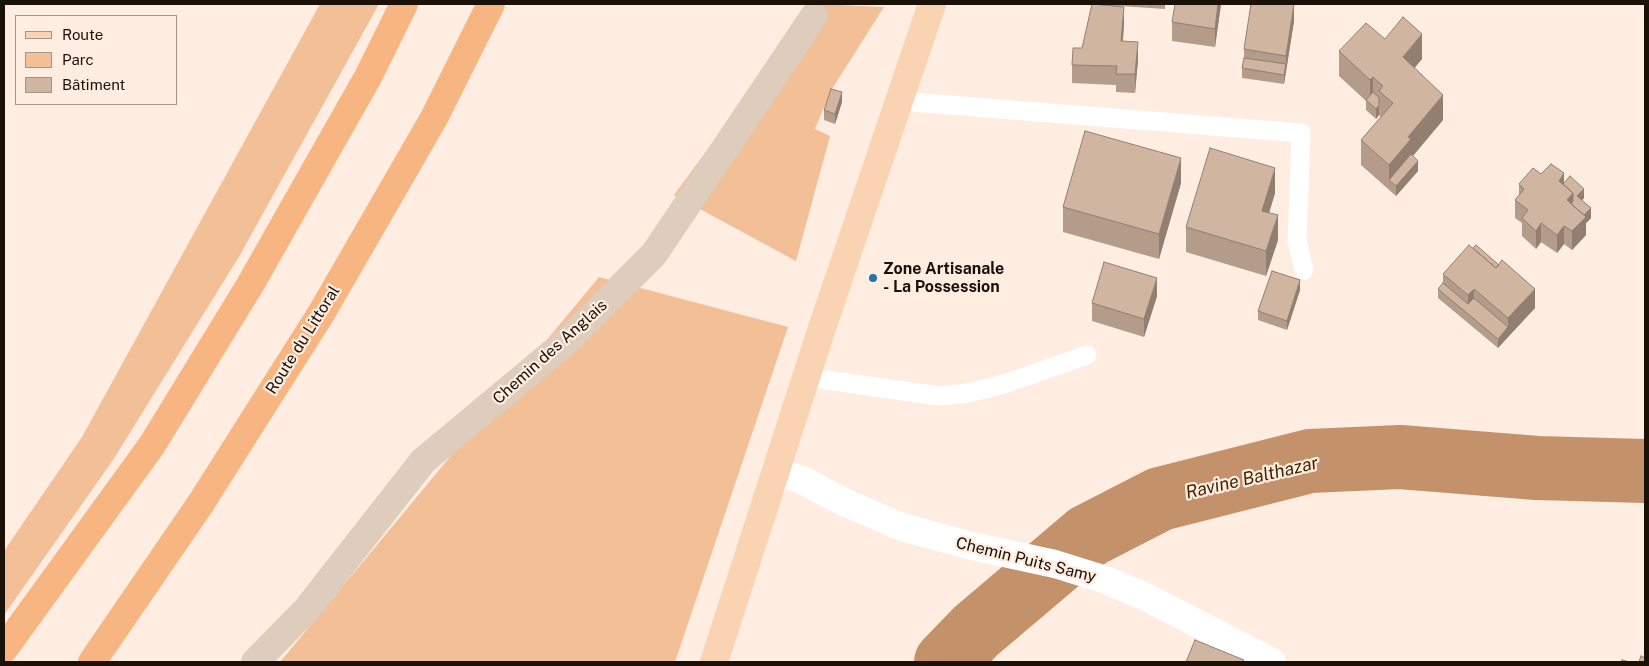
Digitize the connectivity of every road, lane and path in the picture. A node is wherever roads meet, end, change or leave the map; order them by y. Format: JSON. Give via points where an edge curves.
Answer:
{"nodes":[{"id":1,"x":404,"y":4,"type":"edge"},
{"id":2,"x":491,"y":4,"type":"edge"},
{"id":3,"x":932,"y":4,"type":"edge"},
{"id":4,"x":814,"y":16,"type":"dead end"},
{"id":5,"x":900,"y":101,"type":"junction"},
{"id":6,"x":1304,"y":270,"type":"dead end"},
{"id":7,"x":1087,"y":355,"type":"dead end"},
{"id":8,"x":806,"y":377,"type":"junction"},
{"id":9,"x":775,"y":471,"type":"junction"},
{"id":10,"x":4,"y":649,"type":"edge"},
{"id":11,"x":92,"y":662,"type":"edge"},
{"id":12,"x":255,"y":662,"type":"edge"},
{"id":13,"x":714,"y":662,"type":"edge"},
{"id":14,"x":1272,"y":662,"type":"edge"}],
"edges":[{"from":1,"to":10,"type":"highway","via":[[368,77],[255,277],[152,445]]},
{"from":2,"to":11,"type":"highway","name":"Route du Littoral","via":[[434,118],[322,312],[201,503]]},
{"from":3,"to":5,"type":"main road"},
{"from":4,"to":12,"type":"street","name":"Chemin des Anglais","via":[[654,254],[567,341],[423,461],[307,608]]},
{"from":5,"to":6,"type":"lane","via":[[1301,133],[1297,240]]},
{"from":5,"to":8,"type":"main road"},
{"from":7,"to":8,"type":"lane","via":[[1004,384],[939,396]]},
{"from":8,"to":9,"type":"main road"},
{"from":9,"to":13,"type":"main road"},
{"from":9,"to":14,"type":"street","name":"Chemin Puits Samy","via":[[802,480],[902,527],[1103,579],[1144,596]]}]}
